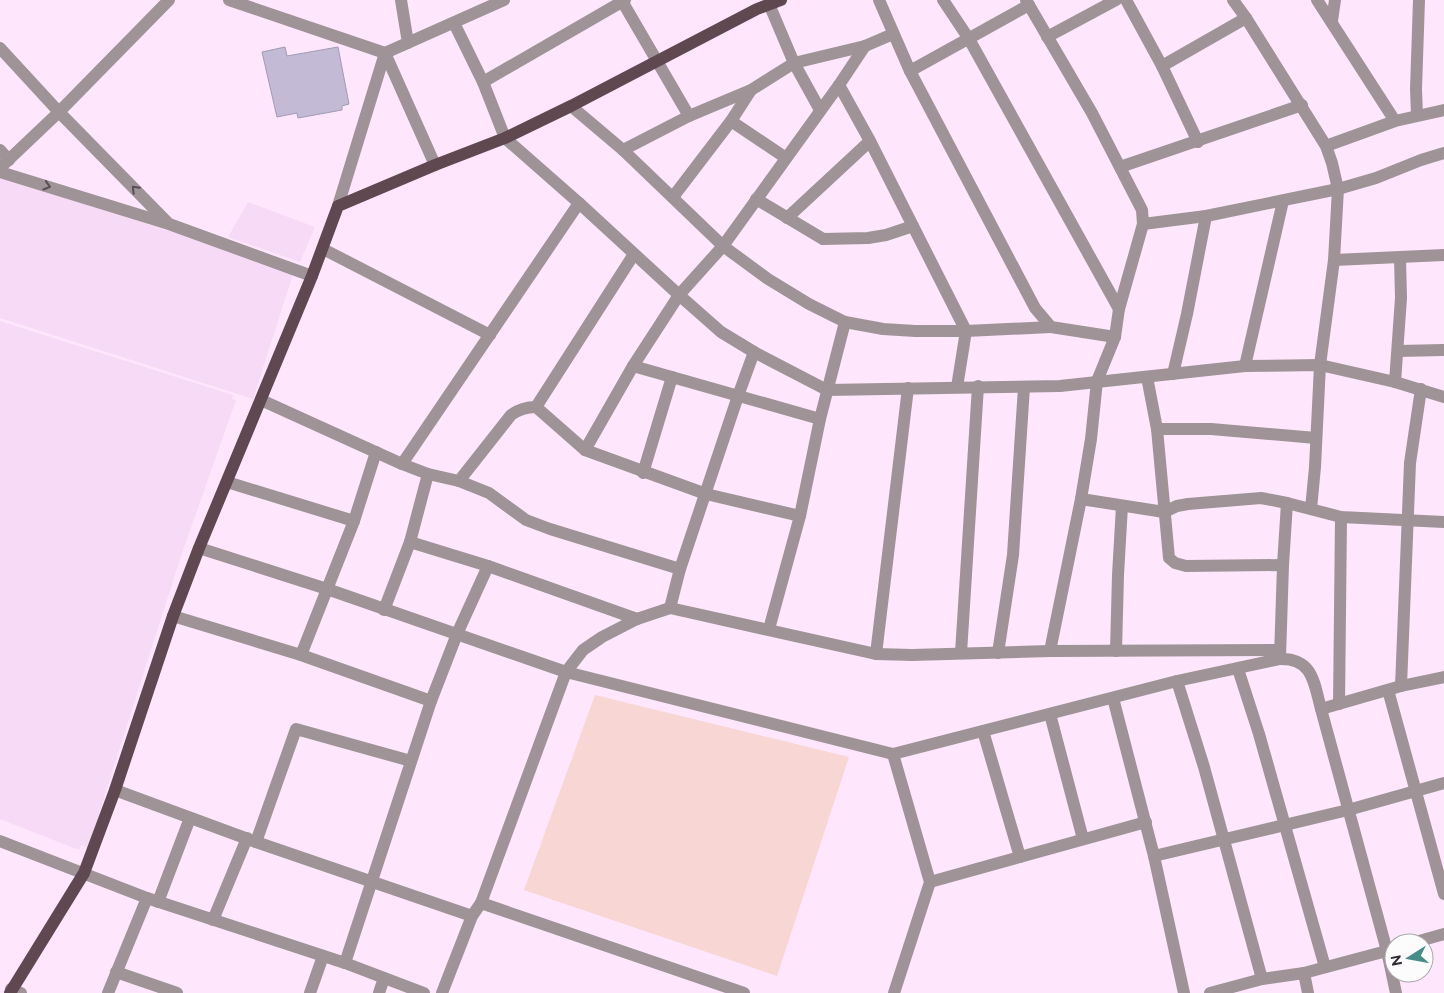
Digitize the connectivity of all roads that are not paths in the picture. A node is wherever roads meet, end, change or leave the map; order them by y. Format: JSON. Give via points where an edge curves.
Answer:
{"nodes":[{"id":1,"x":169,"y":0,"type":"edge"},
{"id":2,"x":229,"y":0,"type":"edge"},
{"id":3,"x":401,"y":0,"type":"edge"},
{"id":4,"x":504,"y":0,"type":"edge"},
{"id":5,"x":879,"y":0,"type":"edge"},
{"id":6,"x":943,"y":0,"type":"edge"},
{"id":7,"x":1116,"y":0,"type":"edge"},
{"id":8,"x":1126,"y":0,"type":"edge"},
{"id":9,"x":1233,"y":0,"type":"edge"},
{"id":10,"x":1317,"y":0,"type":"edge"},
{"id":11,"x":1335,"y":0,"type":"edge"},
{"id":12,"x":1419,"y":0,"type":"edge"},
{"id":13,"x":624,"y":1,"type":"edge"},
{"id":14,"x":1028,"y":2,"type":"edge"},
{"id":15,"x":765,"y":3,"type":"edge"},
{"id":16,"x":1246,"y":18,"type":"junction"},
{"id":17,"x":1332,"y":22,"type":"junction"},
{"id":18,"x":454,"y":23,"type":"junction"},
{"id":19,"x":893,"y":34,"type":"junction"},
{"id":20,"x":1047,"y":37,"type":"junction"},
{"id":21,"x":969,"y":39,"type":"junction"},
{"id":22,"x":408,"y":43,"type":"junction"},
{"id":23,"x":865,"y":46,"type":"junction"},
{"id":24,"x":0,"y":48,"type":"edge"},
{"id":25,"x":385,"y":53,"type":"junction"},
{"id":26,"x":657,"y":61,"type":"junction"},
{"id":27,"x":794,"y":63,"type":"junction"},
{"id":28,"x":1162,"y":66,"type":"junction"},
{"id":29,"x":910,"y":71,"type":"junction"},
{"id":30,"x":483,"y":82,"type":"junction"},
{"id":31,"x":839,"y":86,"type":"junction"},
{"id":32,"x":751,"y":90,"type":"junction"},
{"id":33,"x":571,"y":106,"type":"junction"},
{"id":34,"x":1302,"y":106,"type":"junction"},
{"id":35,"x":820,"y":110,"type":"junction"},
{"id":36,"x":1444,"y":110,"type":"edge"},
{"id":37,"x":59,"y":112,"type":"junction"},
{"id":38,"x":1417,"y":115,"type":"junction"},
{"id":39,"x":689,"y":116,"type":"junction"},
{"id":40,"x":731,"y":121,"type":"junction"},
{"id":41,"x":1395,"y":121,"type":"junction"},
{"id":42,"x":505,"y":138,"type":"junction"},
{"id":43,"x":870,"y":141,"type":"junction"},
{"id":44,"x":1198,"y":142,"type":"junction"},
{"id":45,"x":1326,"y":146,"type":"junction"},
{"id":46,"x":0,"y":150,"type":"edge"},
{"id":47,"x":623,"y":150,"type":"junction"},
{"id":48,"x":1444,"y":153,"type":"edge"},
{"id":49,"x":786,"y":158,"type":"junction"},
{"id":50,"x":5,"y":164,"type":"edge"},
{"id":51,"x":435,"y":165,"type":"junction"},
{"id":52,"x":1120,"y":167,"type":"junction"},
{"id":53,"x":0,"y":172,"type":"edge"},
{"id":54,"x":1338,"y":189,"type":"junction"},
{"id":55,"x":673,"y":197,"type":"junction"},
{"id":56,"x":756,"y":199,"type":"junction"},
{"id":57,"x":1283,"y":201,"type":"junction"},
{"id":58,"x":579,"y":203,"type":"junction"},
{"id":59,"x":338,"y":206,"type":"junction"},
{"id":60,"x":1206,"y":216,"type":"junction"},
{"id":61,"x":787,"y":218,"type":"junction"},
{"id":62,"x":169,"y":224,"type":"junction"},
{"id":63,"x":1143,"y":224,"type":"junction"},
{"id":64,"x":913,"y":226,"type":"junction"},
{"id":65,"x":723,"y":246,"type":"junction"},
{"id":66,"x":323,"y":249,"type":"junction"},
{"id":67,"x":634,"y":254,"type":"junction"},
{"id":68,"x":1444,"y":255,"type":"edge"},
{"id":69,"x":1400,"y":258,"type":"junction"},
{"id":70,"x":1334,"y":260,"type":"junction"},
{"id":71,"x":312,"y":276,"type":"junction"},
{"id":72,"x":679,"y":295,"type":"junction"},
{"id":73,"x":1119,"y":309,"type":"junction"},
{"id":74,"x":845,"y":322,"type":"junction"},
{"id":75,"x":1051,"y":327,"type":"junction"},
{"id":76,"x":966,"y":332,"type":"junction"},
{"id":77,"x":490,"y":335,"type":"junction"},
{"id":78,"x":1115,"y":337,"type":"junction"},
{"id":79,"x":1444,"y":350,"type":"edge"},
{"id":80,"x":754,"y":352,"type":"junction"},
{"id":81,"x":1398,"y":352,"type":"junction"},
{"id":82,"x":1320,"y":365,"type":"junction"},
{"id":83,"x":632,"y":366,"type":"junction"},
{"id":84,"x":1245,"y":366,"type":"junction"},
{"id":85,"x":1173,"y":374,"type":"junction"},
{"id":86,"x":672,"y":377,"type":"junction"},
{"id":87,"x":1147,"y":377,"type":"junction"},
{"id":88,"x":1097,"y":382,"type":"junction"},
{"id":89,"x":1395,"y":382,"type":"junction"},
{"id":90,"x":978,"y":386,"type":"junction"},
{"id":91,"x":957,"y":387,"type":"junction"},
{"id":92,"x":1024,"y":387,"type":"junction"},
{"id":93,"x":908,"y":388,"type":"junction"},
{"id":94,"x":1421,"y":389,"type":"junction"},
{"id":95,"x":827,"y":390,"type":"junction"},
{"id":96,"x":738,"y":396,"type":"junction"},
{"id":97,"x":1444,"y":397,"type":"edge"},
{"id":98,"x":261,"y":400,"type":"junction"},
{"id":99,"x":536,"y":408,"type":"junction"},
{"id":100,"x":820,"y":419,"type":"junction"},
{"id":101,"x":1156,"y":429,"type":"junction"},
{"id":102,"x":1316,"y":438,"type":"junction"},
{"id":103,"x":585,"y":450,"type":"junction"},
{"id":104,"x":376,"y":452,"type":"junction"},
{"id":105,"x":402,"y":464,"type":"junction"},
{"id":106,"x":643,"y":473,"type":"junction"},
{"id":107,"x":428,"y":474,"type":"junction"},
{"id":108,"x":459,"y":481,"type":"junction"},
{"id":109,"x":226,"y":482,"type":"junction"},
{"id":110,"x":706,"y":494,"type":"junction"},
{"id":111,"x":1081,"y":499,"type":"junction"},
{"id":112,"x":1287,"y":503,"type":"junction"},
{"id":113,"x":1122,"y":506,"type":"junction"},
{"id":114,"x":1311,"y":509,"type":"junction"},
{"id":115,"x":1164,"y":512,"type":"junction"},
{"id":116,"x":800,"y":516,"type":"junction"},
{"id":117,"x":1341,"y":517,"type":"junction"},
{"id":118,"x":354,"y":520,"type":"junction"},
{"id":119,"x":1407,"y":520,"type":"junction"},
{"id":120,"x":1444,"y":522,"type":"edge"},
{"id":121,"x":410,"y":542,"type":"junction"},
{"id":122,"x":199,"y":548,"type":"junction"},
{"id":123,"x":1283,"y":565,"type":"junction"},
{"id":124,"x":488,"y":566,"type":"junction"},
{"id":125,"x":680,"y":569,"type":"junction"},
{"id":126,"x":328,"y":589,"type":"junction"},
{"id":127,"x":670,"y":608,"type":"junction"},
{"id":128,"x":384,"y":610,"type":"junction"},
{"id":129,"x":174,"y":616,"type":"junction"},
{"id":130,"x":636,"y":618,"type":"junction"},
{"id":131,"x":769,"y":629,"type":"junction"},
{"id":132,"x":458,"y":634,"type":"junction"},
{"id":133,"x":1050,"y":650,"type":"junction"},
{"id":134,"x":1116,"y":651,"type":"junction"},
{"id":135,"x":961,"y":653,"type":"junction"},
{"id":136,"x":998,"y":653,"type":"junction"},
{"id":137,"x":876,"y":654,"type":"junction"},
{"id":138,"x":1280,"y":654,"type":"junction"},
{"id":139,"x":301,"y":655,"type":"junction"},
{"id":140,"x":1238,"y":668,"type":"junction"},
{"id":141,"x":566,"y":672,"type":"junction"},
{"id":142,"x":1444,"y":677,"type":"edge"},
{"id":143,"x":1177,"y":681,"type":"junction"},
{"id":144,"x":1401,"y":686,"type":"junction"},
{"id":145,"x":1388,"y":690,"type":"junction"},
{"id":146,"x":1113,"y":698,"type":"junction"},
{"id":147,"x":431,"y":701,"type":"junction"},
{"id":148,"x":1339,"y":704,"type":"junction"},
{"id":149,"x":1321,"y":709,"type":"junction"},
{"id":150,"x":1050,"y":714,"type":"junction"},
{"id":151,"x":983,"y":731,"type":"junction"},
{"id":152,"x":893,"y":754,"type":"junction"},
{"id":153,"x":411,"y":761,"type":"junction"},
{"id":154,"x":1444,"y":784,"type":"edge"},
{"id":155,"x":115,"y":790,"type":"junction"},
{"id":156,"x":1416,"y":791,"type":"junction"},
{"id":157,"x":1348,"y":810,"type":"junction"},
{"id":158,"x":190,"y":818,"type":"junction"},
{"id":159,"x":1146,"y":822,"type":"junction"},
{"id":160,"x":1284,"y":825,"type":"junction"},
{"id":161,"x":1083,"y":839,"type":"junction"},
{"id":162,"x":1223,"y":839,"type":"junction"},
{"id":163,"x":251,"y":840,"type":"junction"},
{"id":164,"x":0,"y":841,"type":"edge"},
{"id":165,"x":1154,"y":856,"type":"junction"},
{"id":166,"x":1020,"y":857,"type":"junction"},
{"id":167,"x":84,"y":873,"type":"junction"},
{"id":168,"x":930,"y":882,"type":"junction"},
{"id":169,"x":372,"y":883,"type":"junction"},
{"id":170,"x":1444,"y":894,"type":"edge"},
{"id":171,"x":153,"y":900,"type":"junction"},
{"id":172,"x":481,"y":903,"type":"junction"},
{"id":173,"x":472,"y":916,"type":"junction"},
{"id":174,"x":212,"y":920,"type":"junction"},
{"id":175,"x":1385,"y":933,"type":"edge"},
{"id":176,"x":1384,"y":952,"type":"edge"},
{"id":177,"x":323,"y":956,"type":"junction"},
{"id":178,"x":345,"y":964,"type":"junction"},
{"id":179,"x":1325,"y":967,"type":"junction"},
{"id":180,"x":116,"y":972,"type":"junction"},
{"id":181,"x":1304,"y":973,"type":"junction"},
{"id":182,"x":384,"y":978,"type":"junction"},
{"id":183,"x":1262,"y":979,"type":"junction"},
{"id":184,"x":14,"y":992,"type":"edge"},
{"id":185,"x":108,"y":993,"type":"edge"},
{"id":186,"x":177,"y":993,"type":"edge"},
{"id":187,"x":310,"y":993,"type":"edge"},
{"id":188,"x":379,"y":993,"type":"edge"},
{"id":189,"x":424,"y":993,"type":"edge"},
{"id":190,"x":442,"y":993,"type":"edge"},
{"id":191,"x":744,"y":993,"type":"edge"},
{"id":192,"x":894,"y":993,"type":"edge"},
{"id":193,"x":1184,"y":993,"type":"edge"},
{"id":194,"x":1210,"y":993,"type":"edge"},
{"id":195,"x":1308,"y":993,"type":"edge"}],
"edges":[{"from":1,"to":37,"type":"street"},
{"from":2,"to":25,"type":"street"},
{"from":3,"to":22,"type":"street"},
{"from":4,"to":18,"type":"street"},
{"from":5,"to":19,"type":"street"},
{"from":6,"to":21,"type":"street"},
{"from":7,"to":20,"type":"street"},
{"from":8,"to":28,"type":"street"},
{"from":9,"to":16,"type":"street"},
{"from":10,"to":17,"type":"street"},
{"from":11,"to":17,"type":"street"},
{"from":12,"to":38,"type":"street"},
{"from":13,"to":26,"type":"street"},
{"from":13,"to":30,"type":"street"},
{"from":14,"to":20,"type":"street"},
{"from":14,"to":21,"type":"street"},
{"from":15,"to":26,"type":"main road"},
{"from":15,"to":27,"type":"street"},
{"from":16,"to":28,"type":"street"},
{"from":16,"to":34,"type":"street"},
{"from":17,"to":41,"type":"street"},
{"from":18,"to":22,"type":"street"},
{"from":18,"to":30,"type":"street"},
{"from":19,"to":23,"type":"street"},
{"from":19,"to":29,"type":"street"},
{"from":20,"to":52,"type":"street"},
{"from":21,"to":29,"type":"street"},
{"from":21,"to":73,"type":"street"},
{"from":22,"to":25,"type":"street"},
{"from":23,"to":27,"type":"street"},
{"from":23,"to":31,"type":"street"},
{"from":24,"to":37,"type":"street"},
{"from":25,"to":51,"type":"street"},
{"from":25,"to":59,"type":"street"},
{"from":26,"to":33,"type":"main road"},
{"from":26,"to":39,"type":"street"},
{"from":27,"to":32,"type":"street"},
{"from":27,"to":35,"type":"street"},
{"from":28,"to":44,"type":"street"},
{"from":29,"to":75,"type":"street","via":[[1035,308]]},
{"from":30,"to":42,"type":"street"},
{"from":31,"to":35,"type":"street"},
{"from":31,"to":43,"type":"street"},
{"from":32,"to":39,"type":"street"},
{"from":32,"to":40,"type":"street"},
{"from":33,"to":42,"type":"main road"},
{"from":33,"to":47,"type":"street"},
{"from":34,"to":44,"type":"street"},
{"from":34,"to":45,"type":"street"},
{"from":35,"to":49,"type":"street"},
{"from":36,"to":38,"type":"street"},
{"from":37,"to":50,"type":"street"},
{"from":62,"to":37,"type":"street","one_way":true},
{"from":38,"to":41,"type":"street"},
{"from":39,"to":47,"type":"street"},
{"from":40,"to":49,"type":"street"},
{"from":40,"to":55,"type":"street"},
{"from":41,"to":45,"type":"street"},
{"from":42,"to":51,"type":"main road"},
{"from":42,"to":58,"type":"street"},
{"from":43,"to":61,"type":"street"},
{"from":43,"to":64,"type":"street"},
{"from":44,"to":52,"type":"street"},
{"from":45,"to":54,"type":"street"},
{"from":46,"to":50,"type":"street"},
{"from":47,"to":55,"type":"street"},
{"from":48,"to":54,"type":"street"},
{"from":49,"to":56,"type":"street"},
{"from":51,"to":59,"type":"main road"},
{"from":52,"to":63,"type":"street","via":[[1142,210]]},
{"from":53,"to":62,"type":"street","one_way":true},
{"from":54,"to":57,"type":"street"},
{"from":54,"to":70,"type":"street"},
{"from":55,"to":65,"type":"street"},
{"from":56,"to":61,"type":"street"},
{"from":56,"to":65,"type":"street"},
{"from":57,"to":60,"type":"street"},
{"from":57,"to":84,"type":"street"},
{"from":58,"to":67,"type":"street"},
{"from":58,"to":77,"type":"street"},
{"from":59,"to":66,"type":"main road"},
{"from":60,"to":63,"type":"street"},
{"from":60,"to":85,"type":"street"},
{"from":61,"to":64,"type":"street","via":[[817,237],[832,240],[868,238]]},
{"from":62,"to":71,"type":"street"},
{"from":63,"to":73,"type":"street"},
{"from":64,"to":76,"type":"street"},
{"from":65,"to":72,"type":"street"},
{"from":65,"to":74,"type":"street","via":[[768,279]]},
{"from":66,"to":71,"type":"main road"},
{"from":66,"to":77,"type":"street"},
{"from":67,"to":72,"type":"street"},
{"from":67,"to":99,"type":"street"},
{"from":68,"to":69,"type":"street"},
{"from":69,"to":70,"type":"street"},
{"from":69,"to":81,"type":"street"},
{"from":70,"to":82,"type":"street"},
{"from":71,"to":98,"type":"main road"},
{"from":72,"to":80,"type":"street","via":[[721,332]]},
{"from":72,"to":83,"type":"street"},
{"from":73,"to":78,"type":"street"},
{"from":74,"to":76,"type":"street","via":[[883,329]]},
{"from":74,"to":95,"type":"street"},
{"from":75,"to":76,"type":"street"},
{"from":75,"to":78,"type":"street"},
{"from":76,"to":91,"type":"street"},
{"from":77,"to":105,"type":"street"},
{"from":78,"to":88,"type":"street"},
{"from":79,"to":81,"type":"street"},
{"from":80,"to":95,"type":"street"},
{"from":80,"to":96,"type":"street"},
{"from":81,"to":89,"type":"street"},
{"from":82,"to":84,"type":"street"},
{"from":82,"to":89,"type":"street"},
{"from":82,"to":102,"type":"street"},
{"from":83,"to":86,"type":"street"},
{"from":83,"to":103,"type":"street"},
{"from":84,"to":85,"type":"street"},
{"from":85,"to":87,"type":"street"},
{"from":86,"to":96,"type":"street"},
{"from":86,"to":106,"type":"street"},
{"from":87,"to":88,"type":"street"},
{"from":87,"to":101,"type":"street"},
{"from":88,"to":92,"type":"street"},
{"from":88,"to":111,"type":"street"},
{"from":89,"to":94,"type":"street"},
{"from":90,"to":91,"type":"street"},
{"from":90,"to":92,"type":"street"},
{"from":90,"to":135,"type":"street"},
{"from":91,"to":93,"type":"street"},
{"from":92,"to":136,"type":"street","via":[[1013,555]]},
{"from":93,"to":95,"type":"street"},
{"from":93,"to":137,"type":"street"},
{"from":94,"to":97,"type":"street"},
{"from":94,"to":119,"type":"street","via":[[1410,463]]},
{"from":95,"to":100,"type":"street"},
{"from":96,"to":100,"type":"street"},
{"from":96,"to":110,"type":"street"},
{"from":98,"to":104,"type":"street"},
{"from":98,"to":109,"type":"main road"},
{"from":99,"to":103,"type":"street"},
{"from":99,"to":108,"type":"street","via":[[519,409],[510,415]]},
{"from":100,"to":116,"type":"street"},
{"from":101,"to":102,"type":"street","via":[[1211,429]]},
{"from":101,"to":115,"type":"street"},
{"from":102,"to":114,"type":"street"},
{"from":103,"to":106,"type":"street"},
{"from":104,"to":105,"type":"street"},
{"from":104,"to":118,"type":"street"},
{"from":105,"to":107,"type":"street"},
{"from":106,"to":110,"type":"street"},
{"from":107,"to":108,"type":"street"},
{"from":107,"to":121,"type":"street"},
{"from":108,"to":125,"type":"street","via":[[489,493],[526,520]]},
{"from":109,"to":118,"type":"street"},
{"from":109,"to":122,"type":"main road"},
{"from":110,"to":116,"type":"street"},
{"from":110,"to":125,"type":"street"},
{"from":111,"to":113,"type":"street"},
{"from":111,"to":133,"type":"street"},
{"from":112,"to":114,"type":"street"},
{"from":112,"to":115,"type":"street","via":[[1261,498],[1188,504]]},
{"from":112,"to":123,"type":"street"},
{"from":113,"to":115,"type":"street"},
{"from":113,"to":134,"type":"street"},
{"from":114,"to":117,"type":"street"},
{"from":115,"to":123,"type":"street","via":[[1169,558],[1175,563],[1186,566]]},
{"from":116,"to":131,"type":"street"},
{"from":117,"to":119,"type":"street"},
{"from":117,"to":148,"type":"street"},
{"from":118,"to":126,"type":"street"},
{"from":119,"to":120,"type":"street"},
{"from":119,"to":144,"type":"street"},
{"from":121,"to":124,"type":"street"},
{"from":121,"to":128,"type":"street"},
{"from":122,"to":126,"type":"street"},
{"from":122,"to":129,"type":"main road"},
{"from":123,"to":138,"type":"street"},
{"from":124,"to":130,"type":"street"},
{"from":124,"to":132,"type":"street"},
{"from":125,"to":127,"type":"street"},
{"from":126,"to":128,"type":"street"},
{"from":126,"to":139,"type":"street"},
{"from":127,"to":130,"type":"street"},
{"from":127,"to":131,"type":"street"},
{"from":128,"to":132,"type":"street"},
{"from":129,"to":139,"type":"street"},
{"from":129,"to":155,"type":"main road"},
{"from":130,"to":141,"type":"street","via":[[583,650]]},
{"from":131,"to":137,"type":"street"},
{"from":132,"to":141,"type":"street"},
{"from":132,"to":147,"type":"street"},
{"from":133,"to":134,"type":"street"},
{"from":133,"to":136,"type":"street"},
{"from":134,"to":138,"type":"street"},
{"from":135,"to":136,"type":"street"},
{"from":135,"to":137,"type":"street"},
{"from":138,"to":140,"type":"street"},
{"from":138,"to":149,"type":"street","via":[[1309,670]]},
{"from":139,"to":147,"type":"street"},
{"from":140,"to":143,"type":"street"},
{"from":140,"to":160,"type":"street"},
{"from":141,"to":152,"type":"street"},
{"from":141,"to":172,"type":"street"},
{"from":142,"to":144,"type":"street"},
{"from":143,"to":146,"type":"street"},
{"from":143,"to":162,"type":"street"},
{"from":144,"to":145,"type":"street"},
{"from":145,"to":148,"type":"street"},
{"from":145,"to":156,"type":"street"},
{"from":146,"to":150,"type":"street"},
{"from":146,"to":159,"type":"street"},
{"from":147,"to":153,"type":"street"},
{"from":148,"to":149,"type":"street"},
{"from":149,"to":157,"type":"street"},
{"from":150,"to":151,"type":"street"},
{"from":150,"to":161,"type":"street"},
{"from":151,"to":152,"type":"street"},
{"from":151,"to":166,"type":"street"},
{"from":152,"to":168,"type":"street"},
{"from":153,"to":163,"type":"street","via":[[296,729]]},
{"from":153,"to":169,"type":"street"},
{"from":154,"to":156,"type":"street"},
{"from":155,"to":158,"type":"street"},
{"from":155,"to":167,"type":"main road"},
{"from":156,"to":157,"type":"street"},
{"from":156,"to":170,"type":"street"},
{"from":157,"to":160,"type":"street"},
{"from":157,"to":175,"type":"street"},
{"from":158,"to":163,"type":"street"},
{"from":158,"to":171,"type":"street"},
{"from":159,"to":161,"type":"street"},
{"from":159,"to":165,"type":"street"},
{"from":160,"to":162,"type":"street"},
{"from":160,"to":179,"type":"street"},
{"from":161,"to":166,"type":"street"},
{"from":162,"to":165,"type":"street"},
{"from":162,"to":183,"type":"street"},
{"from":163,"to":169,"type":"street"},
{"from":163,"to":174,"type":"street"},
{"from":164,"to":167,"type":"street"},
{"from":165,"to":193,"type":"street"},
{"from":166,"to":168,"type":"street"},
{"from":167,"to":171,"type":"street"},
{"from":167,"to":184,"type":"main road"},
{"from":168,"to":192,"type":"street"},
{"from":169,"to":173,"type":"street"},
{"from":169,"to":178,"type":"street"},
{"from":171,"to":174,"type":"street"},
{"from":171,"to":180,"type":"street"},
{"from":172,"to":173,"type":"street"},
{"from":172,"to":191,"type":"street"},
{"from":173,"to":190,"type":"street"},
{"from":174,"to":177,"type":"street"},
{"from":176,"to":179,"type":"street"},
{"from":177,"to":178,"type":"street"},
{"from":177,"to":187,"type":"street"},
{"from":178,"to":182,"type":"street"},
{"from":179,"to":181,"type":"street"},
{"from":180,"to":185,"type":"street"},
{"from":180,"to":186,"type":"street"},
{"from":181,"to":183,"type":"street"},
{"from":181,"to":195,"type":"street"},
{"from":182,"to":188,"type":"street"},
{"from":182,"to":189,"type":"street"},
{"from":183,"to":194,"type":"street"}]}
